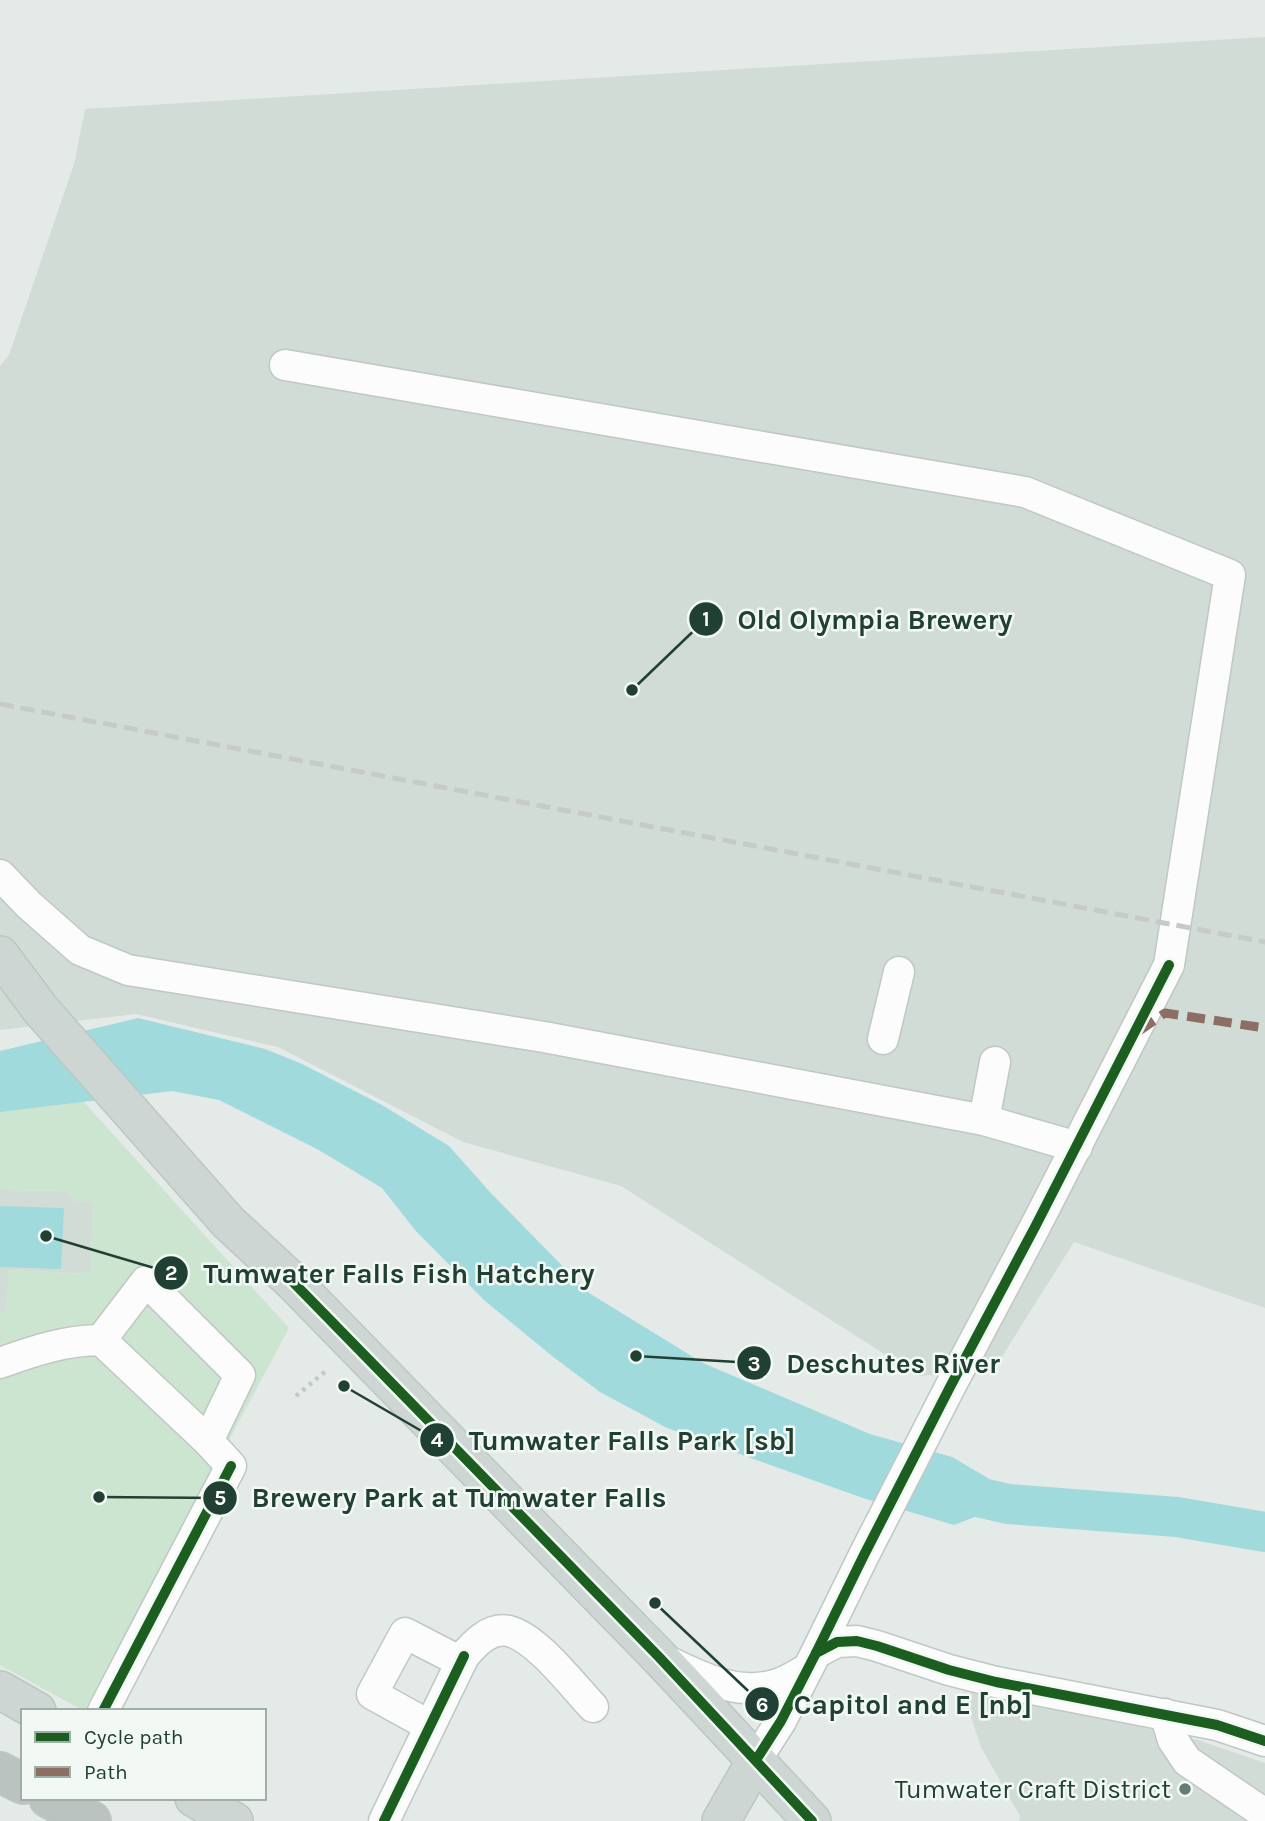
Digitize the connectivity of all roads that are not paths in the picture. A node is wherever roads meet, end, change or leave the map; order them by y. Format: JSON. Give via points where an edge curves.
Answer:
{"nodes":[{"id":1,"x":285,"y":365,"type":"dead end"},
{"id":2,"x":0,"y":875,"type":"edge"},
{"id":3,"x":0,"y":955,"type":"edge"},
{"id":4,"x":899,"y":972,"type":"dead end"},
{"id":5,"x":883,"y":1039,"type":"dead end"},
{"id":6,"x":995,"y":1062,"type":"dead end"},
{"id":7,"x":984,"y":1120,"type":"junction"},
{"id":8,"x":1077,"y":1147,"type":"junction"},
{"id":9,"x":101,"y":1340,"type":"junction"},
{"id":10,"x":0,"y":1363,"type":"edge"},
{"id":11,"x":208,"y":1441,"type":"junction"},
{"id":12,"x":659,"y":1657,"type":"junction"},
{"id":13,"x":463,"y":1659,"type":"junction"},
{"id":14,"x":812,"y":1661,"type":"junction"},
{"id":15,"x":0,"y":1690,"type":"edge"},
{"id":16,"x":593,"y":1707,"type":"dead end"},
{"id":17,"x":33,"y":1709,"type":"edge"},
{"id":18,"x":104,"y":1709,"type":"edge"},
{"id":19,"x":1165,"y":1714,"type":"junction"},
{"id":20,"x":430,"y":1726,"type":"junction"},
{"id":21,"x":1265,"y":1741,"type":"edge"},
{"id":22,"x":756,"y":1760,"type":"junction"},
{"id":23,"x":0,"y":1772,"type":"edge"},
{"id":24,"x":21,"y":1783,"type":"edge"},
{"id":25,"x":53,"y":1800,"type":"edge"},
{"id":26,"x":197,"y":1800,"type":"edge"},
{"id":27,"x":1265,"y":1814,"type":"edge"},
{"id":28,"x":91,"y":1821,"type":"edge"},
{"id":29,"x":234,"y":1821,"type":"edge"},
{"id":30,"x":384,"y":1821,"type":"edge"},
{"id":31,"x":722,"y":1821,"type":"edge"},
{"id":32,"x":811,"y":1821,"type":"edge"}],
"edges":[{"from":1,"to":8,"type":"street","via":[[1025,492],[1230,575],[1169,965]]},
{"from":2,"to":7,"type":"street","via":[[80,950],[128,970],[544,1037]]},
{"from":3,"to":12,"type":"main road","via":[[41,1010],[228,1222],[293,1282]]},
{"from":4,"to":5,"type":"street"},
{"from":6,"to":7,"type":"street"},
{"from":7,"to":8,"type":"street"},
{"from":8,"to":14,"type":"street"},
{"from":9,"to":10,"type":"street","via":[[50,1347]]},
{"from":9,"to":11,"type":"street"},
{"from":9,"to":11,"type":"street","via":[[146,1281],[240,1375]]},
{"from":11,"to":18,"type":"street","via":[[231,1466]]},
{"from":12,"to":14,"type":"street","via":[[733,1688],[780,1684]]},
{"from":12,"to":22,"type":"main road"},
{"from":13,"to":16,"type":"street","via":[[477,1641],[508,1631],[539,1649]]},
{"from":13,"to":20,"type":"street"},
{"from":13,"to":20,"type":"street","via":[[405,1633],[372,1694]]},
{"from":14,"to":19,"type":"street","via":[[837,1642],[857,1641],[948,1670]]},
{"from":14,"to":22,"type":"street"},
{"from":15,"to":17,"type":"main road"},
{"from":19,"to":21,"type":"street"},
{"from":19,"to":27,"type":"street","via":[[1172,1740],[1188,1761]]},
{"from":20,"to":30,"type":"street"},
{"from":22,"to":31,"type":"main road"},
{"from":22,"to":32,"type":"main road"},
{"from":23,"to":24,"type":"highway"},
{"from":25,"to":28,"type":"highway"},
{"from":26,"to":29,"type":"main road"}]}
